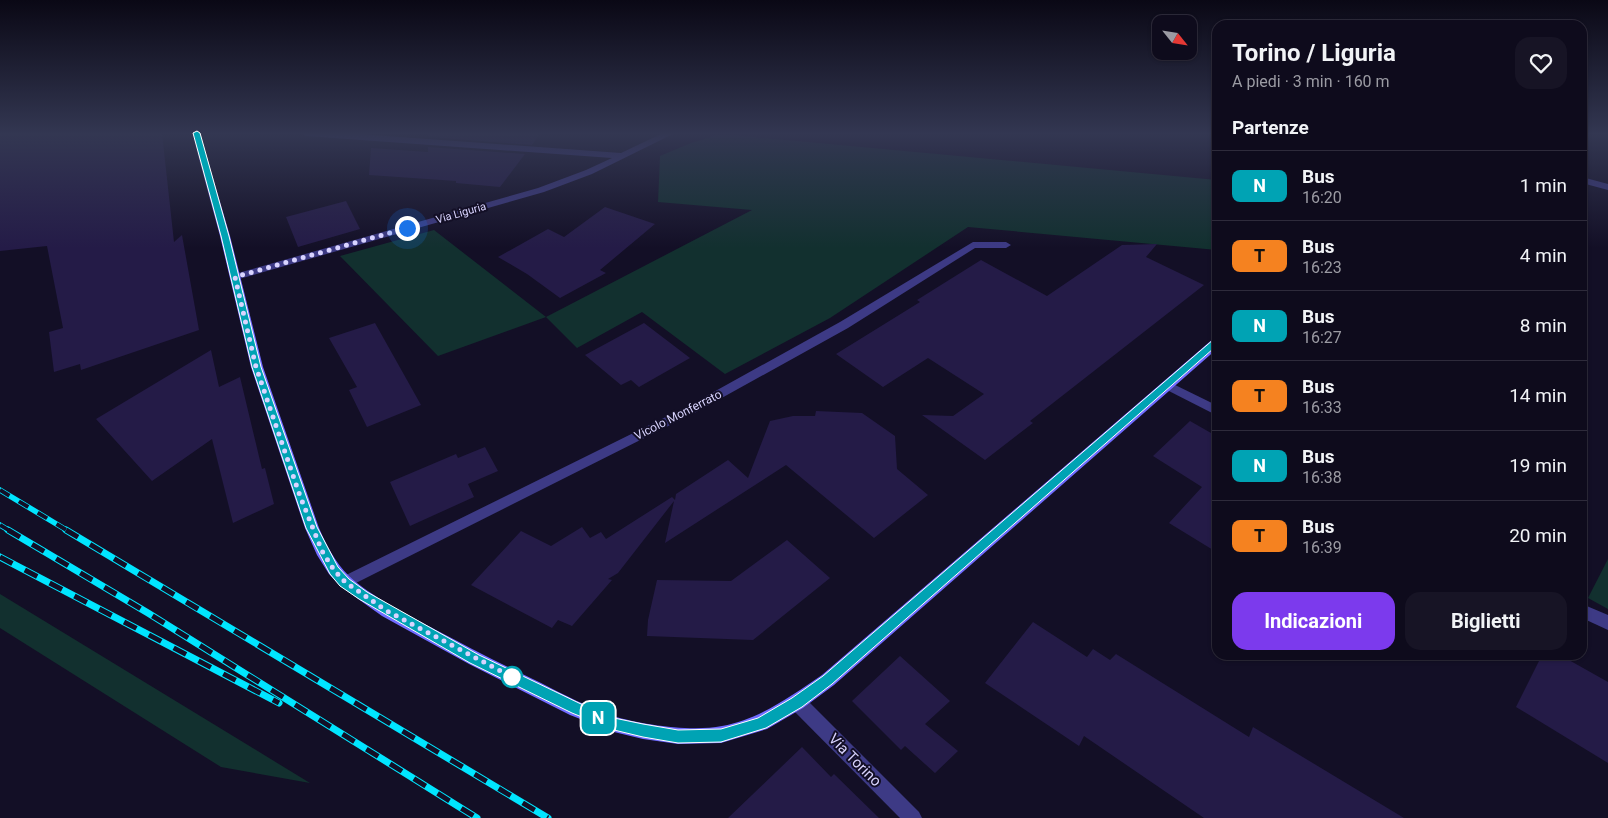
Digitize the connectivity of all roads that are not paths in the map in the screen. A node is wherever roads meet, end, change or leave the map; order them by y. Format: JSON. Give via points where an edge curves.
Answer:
{"nodes":[{"id":1,"x":206,"y":171,"type":"edge"},
{"id":2,"x":588,"y":171,"type":"edge"},
{"id":3,"x":1587,"y":181,"type":"edge"},
{"id":4,"x":1608,"y":187,"type":"edge"},
{"id":5,"x":1006,"y":245,"type":"dead end"},
{"id":6,"x":235,"y":277,"type":"junction"},
{"id":7,"x":1212,"y":346,"type":"edge"},
{"id":8,"x":1167,"y":384,"type":"junction"},
{"id":9,"x":1212,"y":409,"type":"edge"},
{"id":10,"x":345,"y":582,"type":"junction"},
{"id":11,"x":1587,"y":612,"type":"edge"},
{"id":12,"x":1608,"y":623,"type":"edge"},
{"id":13,"x":797,"y":702,"type":"junction"},
{"id":14,"x":913,"y":818,"type":"edge"}],
"edges":[{"from":1,"to":6,"type":"main road"},
{"from":2,"to":6,"type":"street","name":"Via Liguria","via":[[541,190]]},
{"from":3,"to":4,"type":"street"},
{"from":5,"to":10,"type":"street","name":"Vicolo Monferrato","via":[[973,245],[844,324],[696,407]]},
{"from":6,"to":10,"type":"main road","via":[[256,367],[300,496],[322,551]]},
{"from":7,"to":8,"type":"main road"},
{"from":8,"to":9,"type":"street"},
{"from":8,"to":13,"type":"main road","via":[[828,680]]},
{"from":10,"to":13,"type":"main road","via":[[387,611],[475,659],[576,709],[614,724],[678,736],[721,735],[761,723]]},
{"from":11,"to":12,"type":"street"},
{"from":13,"to":14,"type":"street","name":"Via Torino"}]}
